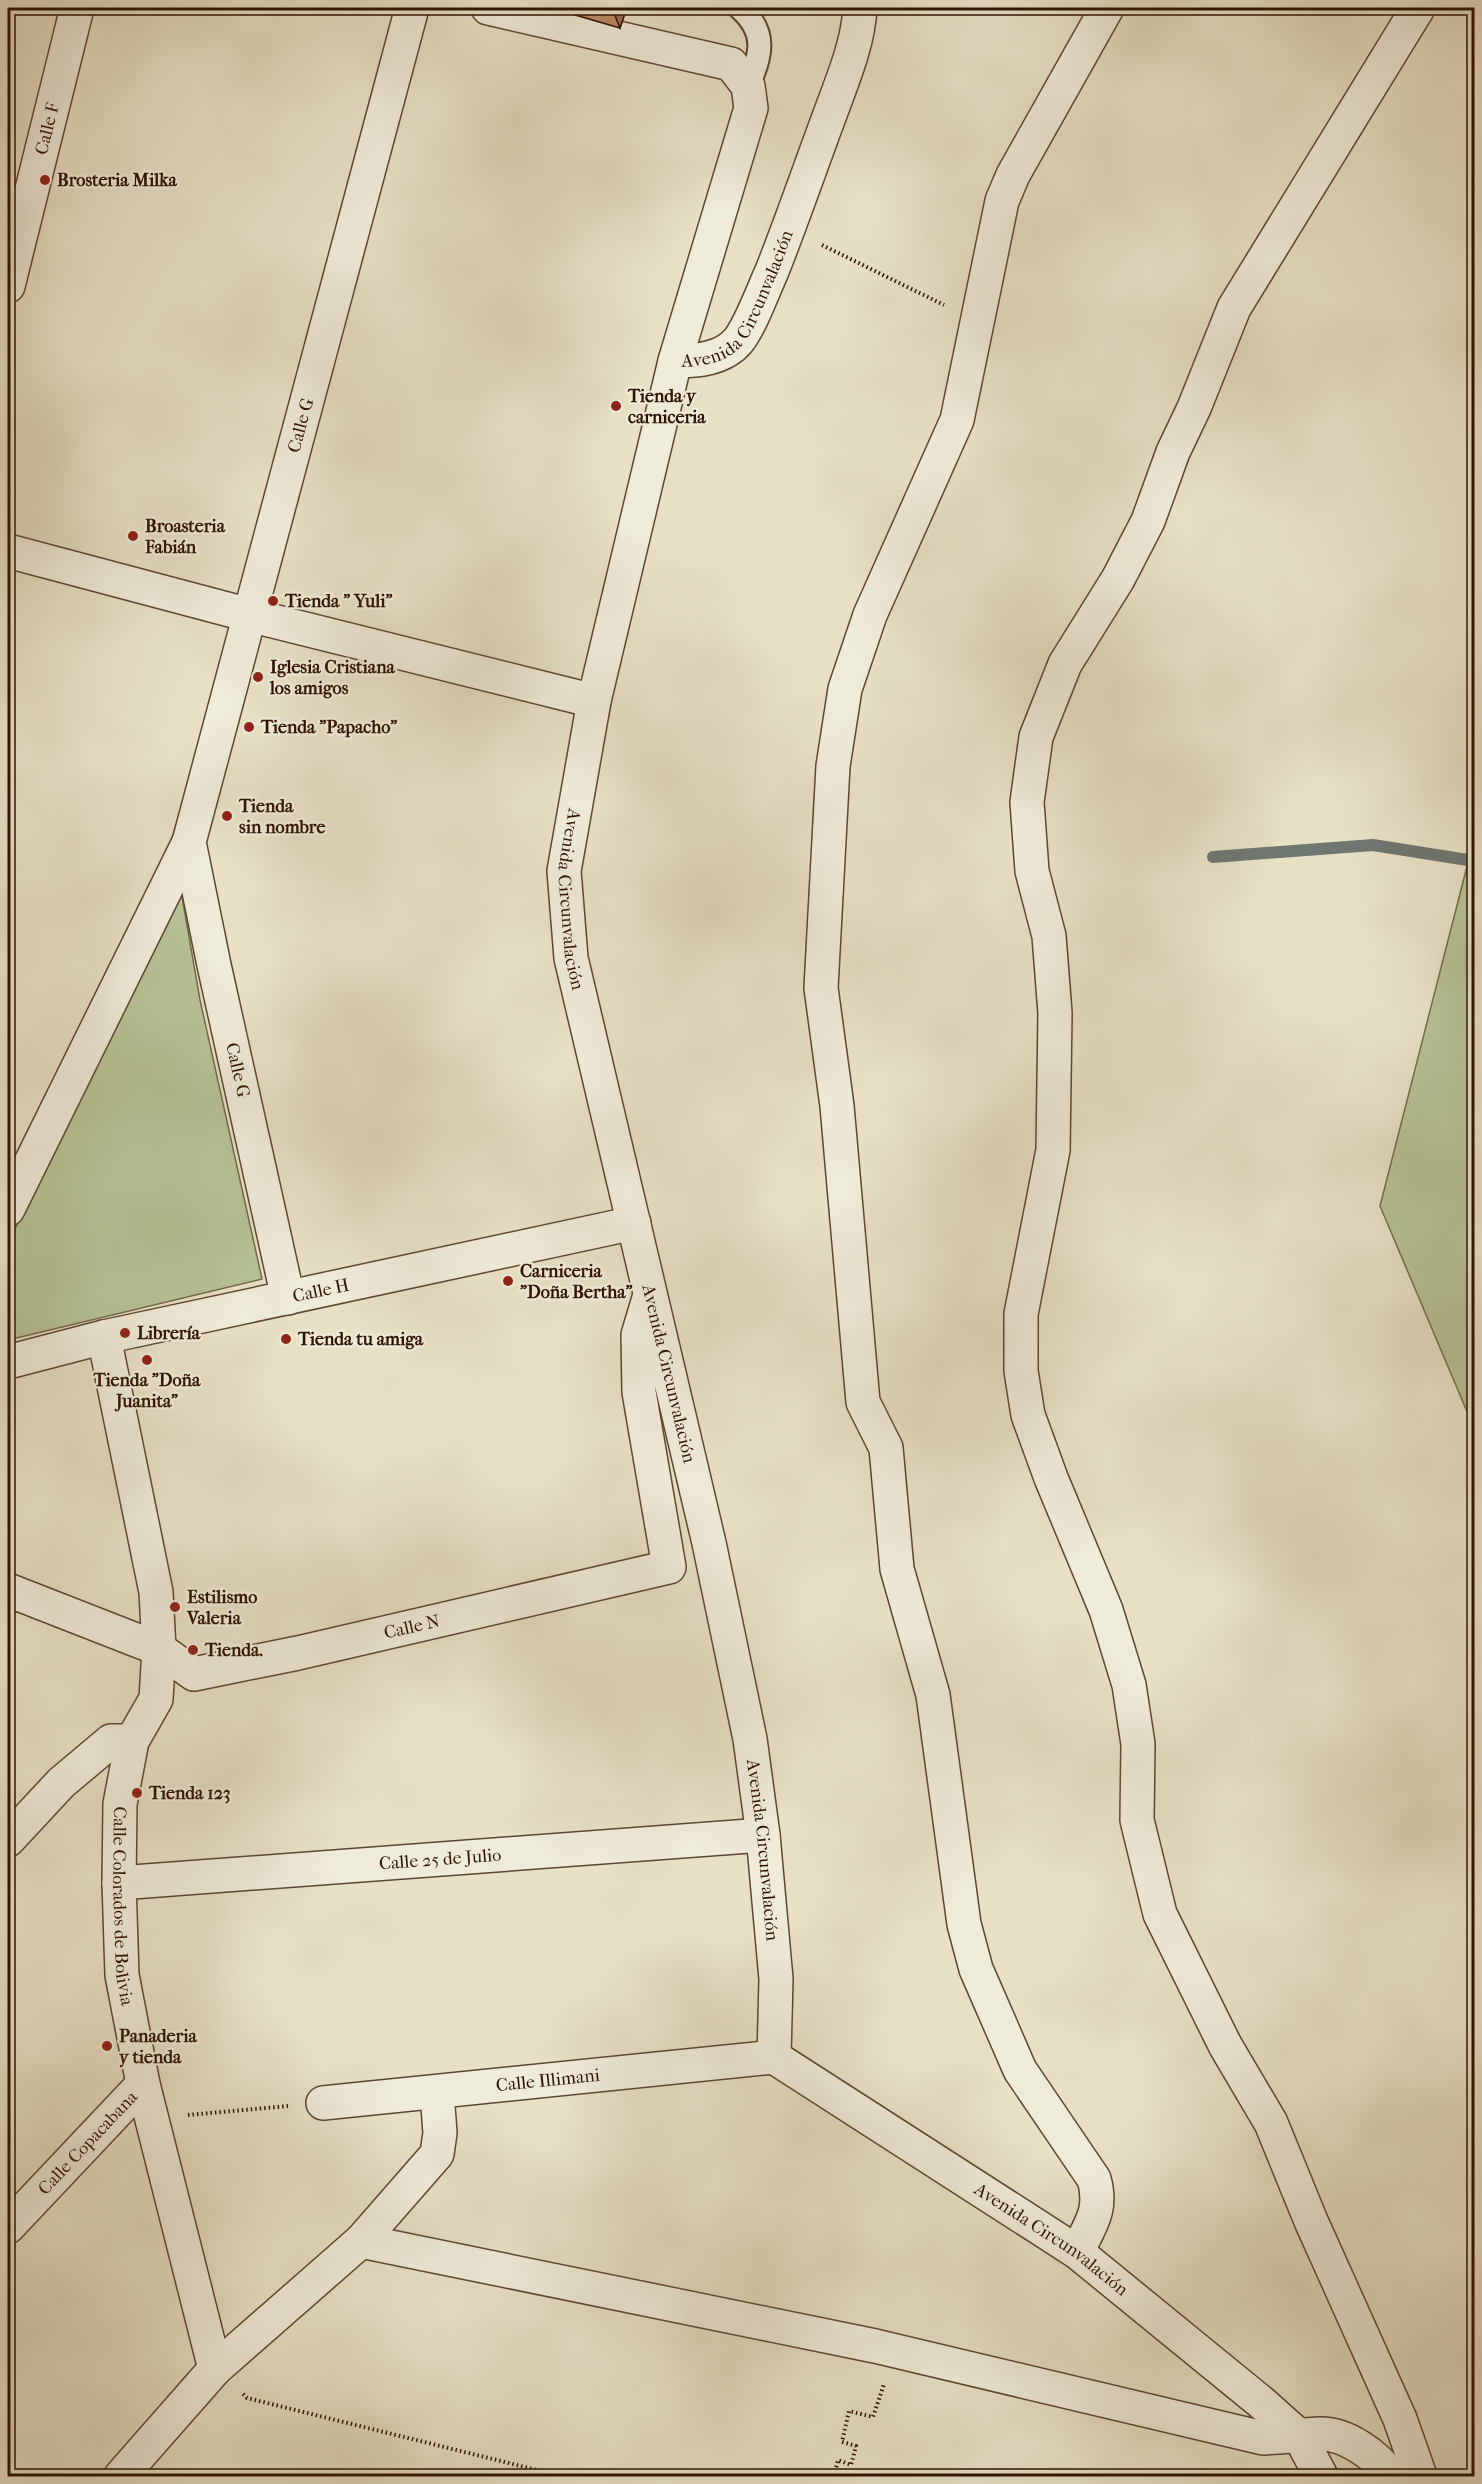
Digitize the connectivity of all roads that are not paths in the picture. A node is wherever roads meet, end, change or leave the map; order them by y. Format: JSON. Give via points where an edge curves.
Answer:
{"nodes":[{"id":1,"x":77,"y":8,"type":"edge"},
{"id":2,"x":412,"y":8,"type":"edge"},
{"id":3,"x":488,"y":8,"type":"edge"},
{"id":4,"x":740,"y":8,"type":"edge"},
{"id":5,"x":860,"y":8,"type":"edge"},
{"id":6,"x":1107,"y":8,"type":"edge"},
{"id":7,"x":1418,"y":8,"type":"edge"},
{"id":8,"x":748,"y":86,"type":"junction"},
{"id":9,"x":18,"y":204,"type":"edge"},
{"id":10,"x":8,"y":286,"type":"edge"},
{"id":11,"x":675,"y":361,"type":"junction"},
{"id":12,"x":8,"y":551,"type":"edge"},
{"id":13,"x":249,"y":615,"type":"junction"},
{"id":14,"x":594,"y":701,"type":"junction"},
{"id":15,"x":189,"y":842,"type":"junction"},
{"id":16,"x":8,"y":1209,"type":"edge"},
{"id":17,"x":634,"y":1223,"type":"junction"},
{"id":18,"x":651,"y":1293,"type":"junction"},
{"id":19,"x":288,"y":1298,"type":"junction"},
{"id":20,"x":104,"y":1337,"type":"junction"},
{"id":21,"x":8,"y":1362,"type":"edge"},
{"id":22,"x":8,"y":1590,"type":"edge"},
{"id":23,"x":159,"y":1649,"type":"junction"},
{"id":24,"x":132,"y":1741,"type":"junction"},
{"id":25,"x":763,"y":1835,"type":"junction"},
{"id":26,"x":8,"y":1840,"type":"edge"},
{"id":27,"x":119,"y":1883,"type":"junction"},
{"id":28,"x":774,"y":2057,"type":"junction"},
{"id":29,"x":143,"y":2084,"type":"junction"},
{"id":30,"x":437,"y":2093,"type":"junction"},
{"id":31,"x":323,"y":2103,"type":"road end"},
{"id":32,"x":8,"y":2227,"type":"edge"},
{"id":33,"x":360,"y":2241,"type":"junction"},
{"id":34,"x":1077,"y":2252,"type":"junction"},
{"id":35,"x":215,"y":2369,"type":"junction"},
{"id":36,"x":1300,"y":2437,"type":"junction"},
{"id":37,"x":121,"y":2476,"type":"edge"},
{"id":38,"x":1321,"y":2476,"type":"edge"},
{"id":39,"x":1391,"y":2476,"type":"edge"},
{"id":40,"x":1420,"y":2476,"type":"edge"}],
"edges":[{"from":1,"to":9,"type":"street","name":"Calle F"},
{"from":2,"to":13,"type":"street","name":"Calle G"},
{"from":3,"to":8,"type":"street","via":[[731,64]]},
{"from":4,"to":8,"type":"lane","via":[[759,34],[760,57]]},
{"from":5,"to":11,"type":"street","name":"Avenida Circunvalación","via":[[859,29],[845,72],[759,301],[738,341],[720,355]]},
{"from":6,"to":34,"type":"street","via":[[1002,201],[957,420],[870,615],[845,689],[833,766],[821,988],[837,1106],[863,1402],[886,1448],[897,1569],[933,1695],[964,1924],[976,1969],[1020,2070],[1094,2180],[1098,2211]]},
{"from":7,"to":40,"type":"street","via":[[1234,308],[1148,521],[1118,579],[1065,664],[1036,737],[1027,802],[1032,871],[1049,936],[1055,1013],[1053,1150],[1021,1314],[1020,1371],[1028,1415],[1106,1610],[1129,1685],[1138,1744],[1137,1820],[1161,1914],[1225,2045],[1271,2123],[1400,2419]]},
{"from":8,"to":11,"type":"street","via":[[751,108]]},
{"from":9,"to":10,"type":"street","name":"Calle F"},
{"from":11,"to":14,"type":"street","name":"Avenida Circunvalación"},
{"from":12,"to":13,"type":"street"},
{"from":13,"to":14,"type":"street"},
{"from":13,"to":15,"type":"street","name":"Calle G"},
{"from":14,"to":17,"type":"street","name":"Avenida Circunvalación","via":[[564,871],[570,947]]},
{"from":15,"to":16,"type":"street","name":"Calle G"},
{"from":15,"to":19,"type":"street","name":"Calle G"},
{"from":17,"to":18,"type":"street","name":"Avenida Circunvalación"},
{"from":17,"to":19,"type":"street","name":"Calle H"},
{"from":18,"to":23,"type":"street","name":"Calle N","via":[[638,1335],[639,1392],[669,1567],[194,1674]]},
{"from":18,"to":25,"type":"street","name":"Avenida Circunvalación","via":[[750,1739]]},
{"from":19,"to":20,"type":"street","name":"Calle H"},
{"from":20,"to":21,"type":"street","name":"Calle H"},
{"from":20,"to":23,"type":"street","name":"Calle Colorados de Bolivia","via":[[156,1592]]},
{"from":22,"to":23,"type":"street","name":"Calle N"},
{"from":23,"to":24,"type":"street","name":"Calle Colorados de Bolivia","via":[[156,1699]]},
{"from":24,"to":26,"type":"street","via":[[111,1741],[61,1783]]},
{"from":24,"to":27,"type":"street","name":"Calle Colorados de Bolivia","via":[[120,1804]]},
{"from":25,"to":27,"type":"street","name":"Calle 25 de Julio"},
{"from":25,"to":28,"type":"street","name":"Avenida Circunvalación","via":[[776,1979]]},
{"from":27,"to":29,"type":"street","name":"Calle Colorados de Bolivia","via":[[122,1975]]},
{"from":28,"to":30,"type":"street","name":"Calle Illimani"},
{"from":28,"to":34,"type":"street","name":"Avenida Circunvalación"},
{"from":29,"to":32,"type":"street","name":"Calle Copacabana"},
{"from":29,"to":35,"type":"street","name":"Calle Colorados de Bolivia"},
{"from":30,"to":31,"type":"street","name":"Calle Illimani"},
{"from":30,"to":33,"type":"street","via":[[437,2154]]},
{"from":33,"to":35,"type":"street"},
{"from":33,"to":36,"type":"street","via":[[875,2346],[1263,2438]]},
{"from":34,"to":36,"type":"street","name":"Avenida Circunvalación"},
{"from":35,"to":37,"type":"street"},
{"from":36,"to":38,"type":"street","name":"Avenida Circunvalación"},
{"from":36,"to":39,"type":"street","via":[[1322,2434],[1344,2440],[1359,2447]]}]}
